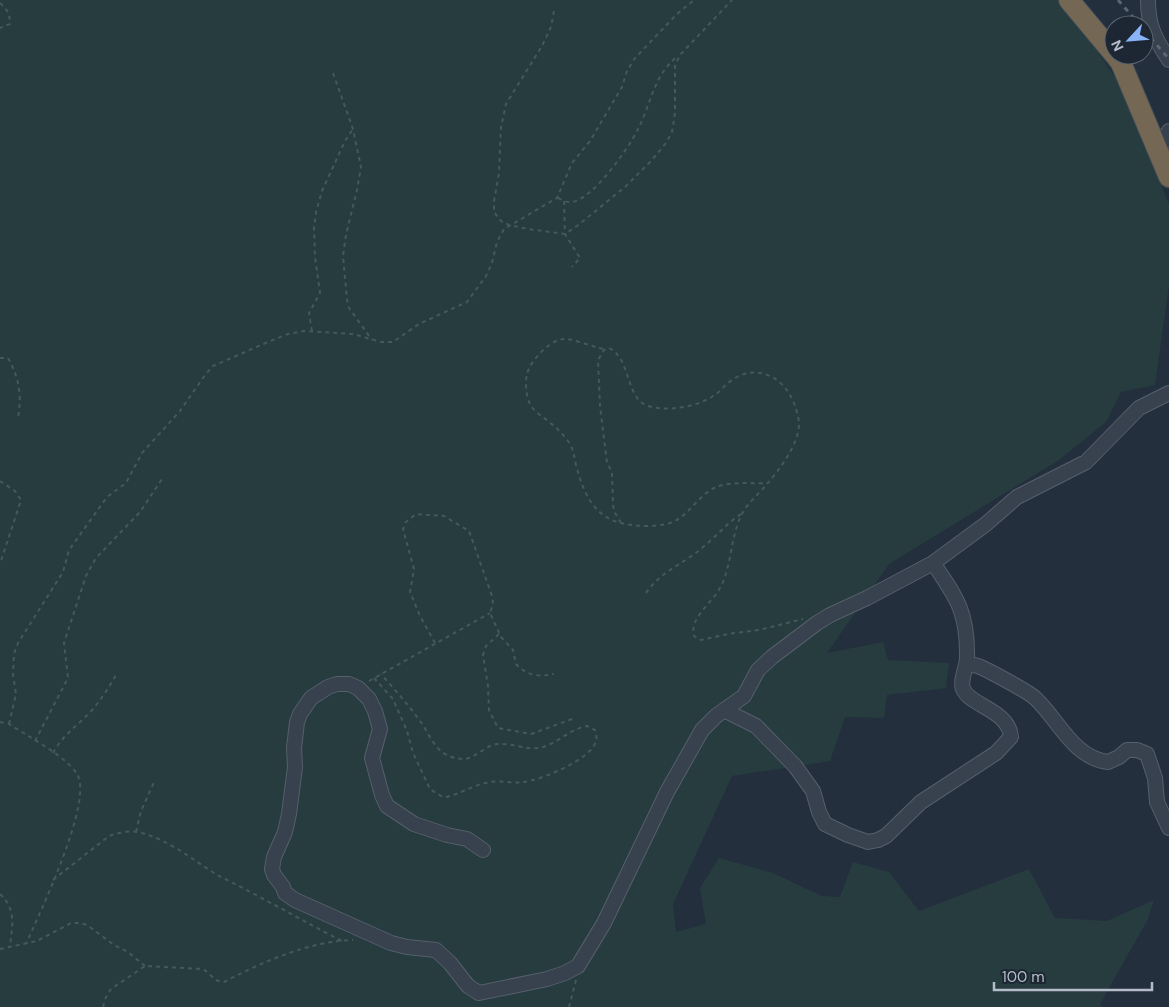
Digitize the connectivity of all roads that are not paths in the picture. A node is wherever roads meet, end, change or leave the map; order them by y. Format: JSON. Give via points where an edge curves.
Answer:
{"nodes":[{"id":1,"x":1069,"y":0,"type":"edge"},
{"id":2,"x":1148,"y":0,"type":"edge"},
{"id":3,"x":1104,"y":43,"type":"edge"},
{"id":4,"x":1169,"y":60,"type":"edge"},
{"id":5,"x":1122,"y":65,"type":"edge"},
{"id":6,"x":1169,"y":131,"type":"edge"},
{"id":7,"x":1158,"y":152,"type":"junction"},
{"id":8,"x":1169,"y":177,"type":"edge"},
{"id":9,"x":1169,"y":392,"type":"edge"},
{"id":10,"x":933,"y":563,"type":"junction"},
{"id":11,"x":966,"y":664,"type":"junction"},
{"id":12,"x":724,"y":710,"type":"junction"},
{"id":13,"x":1169,"y":828,"type":"edge"},
{"id":14,"x":483,"y":850,"type":"dead end"}],
"edges":[{"from":1,"to":3,"type":"highway"},
{"from":2,"to":4,"type":"street","via":[[1148,16],[1156,41]]},
{"from":5,"to":7,"type":"highway"},
{"from":6,"to":7,"type":"street"},
{"from":7,"to":8,"type":"highway"},
{"from":9,"to":10,"type":"street","via":[[1139,408],[1086,462],[1017,497]]},
{"from":10,"to":11,"type":"street","via":[[961,609]]},
{"from":10,"to":12,"type":"street","via":[[830,615],[790,643],[760,667],[744,696]]},
{"from":11,"to":12,"type":"street","via":[[962,681],[964,692],[997,714],[1008,728],[1010,739],[996,753],[921,802],[886,836],[873,842],[862,841],[826,824],[813,791],[791,761],[756,726]]},
{"from":11,"to":13,"type":"street","via":[[978,666],[1031,695],[1072,743],[1093,757],[1108,762],[1127,750],[1147,754],[1155,778],[1157,802]]},
{"from":12,"to":14,"type":"street","via":[[709,722],[696,740],[667,792],[604,923],[578,966],[548,979],[478,993],[434,949],[391,943],[291,898],[274,875],[272,865],[289,814],[297,722],[311,698],[328,687],[343,683],[358,688],[369,699],[379,723],[380,731],[372,758],[385,804],[414,824],[467,839]]}]}
